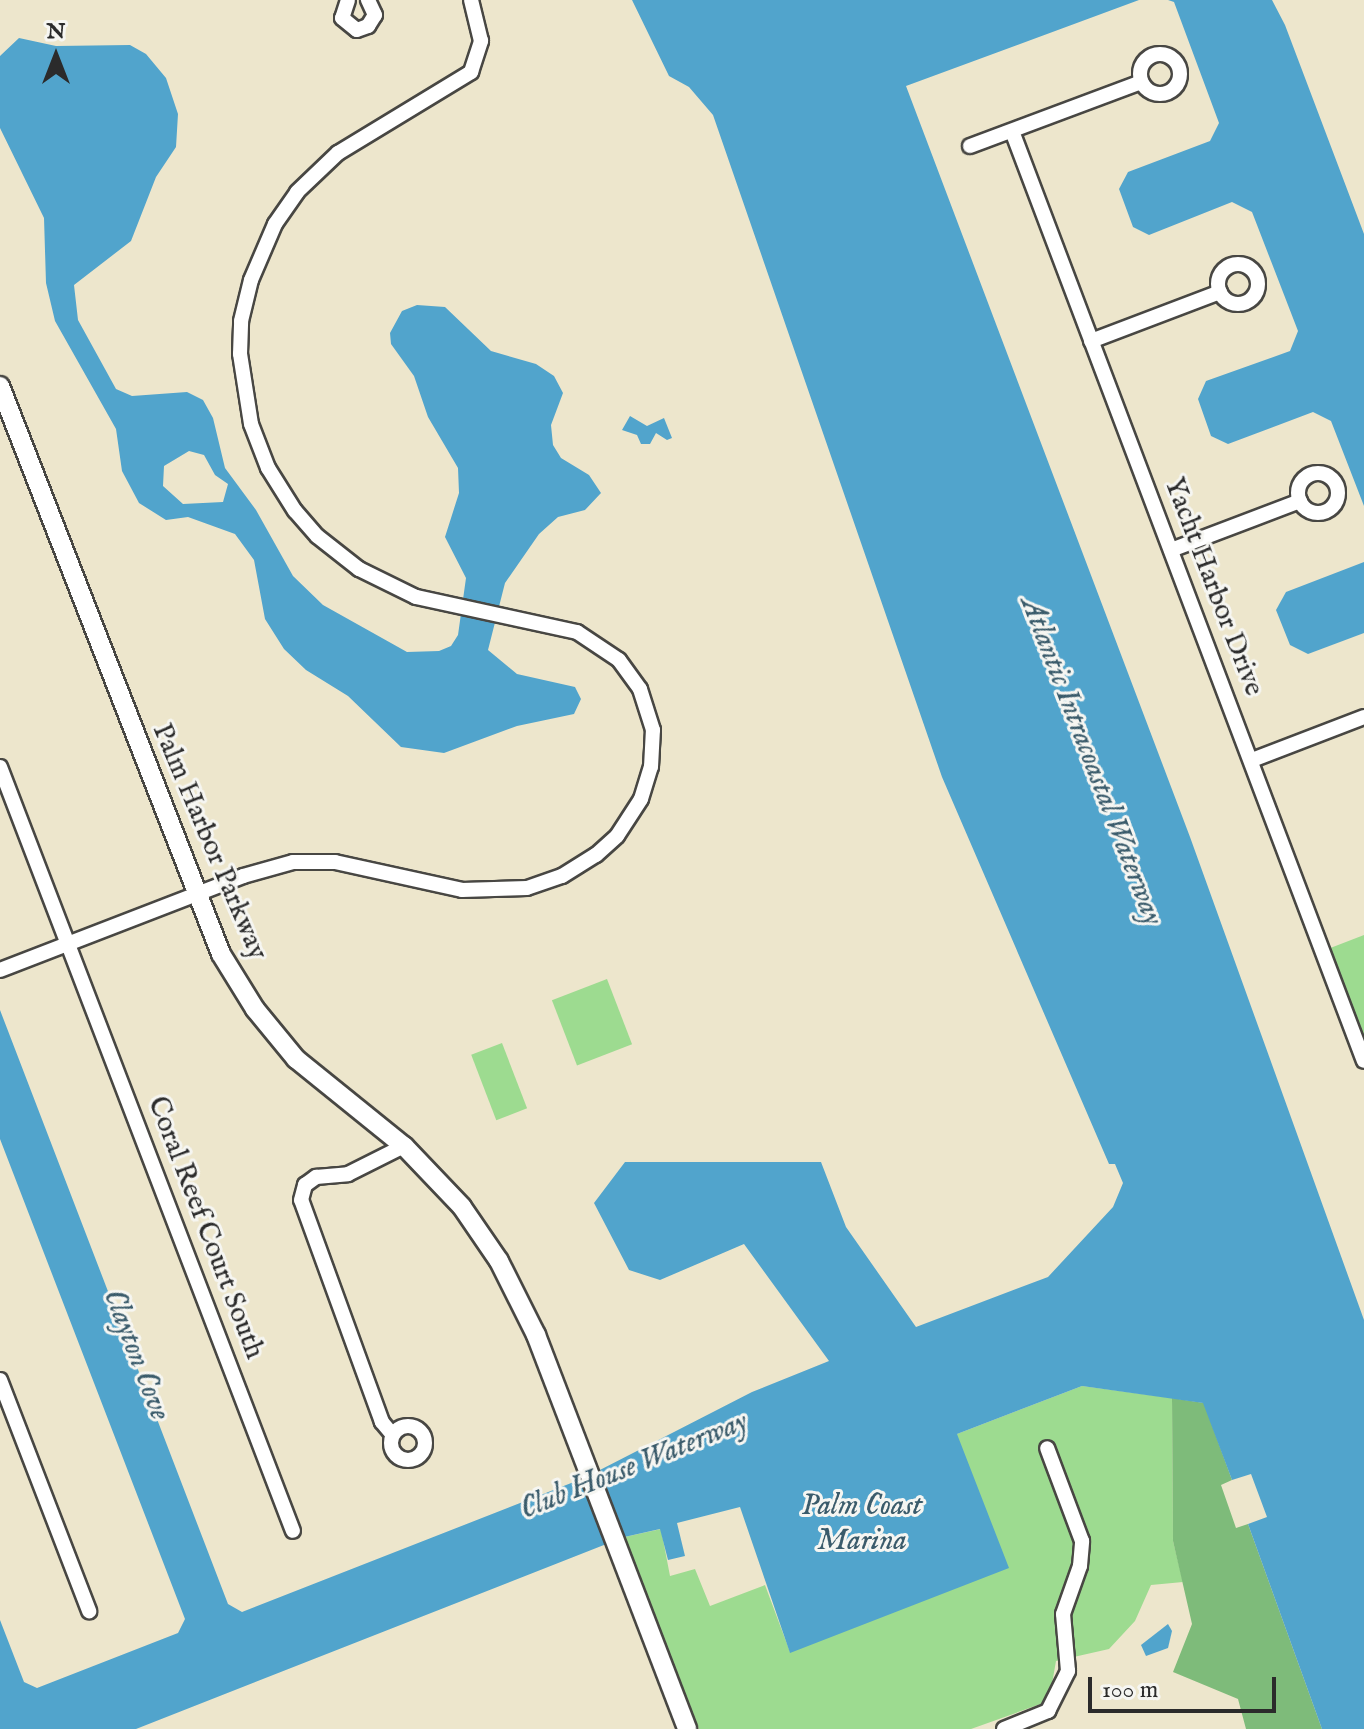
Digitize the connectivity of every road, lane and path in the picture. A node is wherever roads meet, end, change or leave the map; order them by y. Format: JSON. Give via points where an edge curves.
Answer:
{"nodes":[{"id":1,"x":348,"y":0,"type":"edge"},
{"id":2,"x":368,"y":0,"type":"edge"},
{"id":3,"x":471,"y":0,"type":"edge"},
{"id":4,"x":1141,"y":82,"type":"dead end"},
{"id":5,"x":1012,"y":131,"type":"junction"},
{"id":6,"x":970,"y":146,"type":"dead end"},
{"id":7,"x":1220,"y":292,"type":"dead end"},
{"id":8,"x":1091,"y":341,"type":"junction"},
{"id":9,"x":0,"y":386,"type":"edge"},
{"id":10,"x":1300,"y":501,"type":"dead end"},
{"id":11,"x":1171,"y":550,"type":"junction"},
{"id":12,"x":1364,"y":717,"type":"edge"},
{"id":13,"x":1252,"y":760,"type":"junction"},
{"id":14,"x":0,"y":767,"type":"edge"},
{"id":15,"x":194,"y":895,"type":"junction"},
{"id":16,"x":68,"y":944,"type":"junction"},
{"id":17,"x":0,"y":970,"type":"edge"},
{"id":18,"x":1364,"y":1061,"type":"edge"},
{"id":19,"x":404,"y":1146,"type":"junction"},
{"id":20,"x":0,"y":1380,"type":"edge"},
{"id":21,"x":392,"y":1434,"type":"dead end"},
{"id":22,"x":1047,"y":1448,"type":"dead end"},
{"id":23,"x":293,"y":1531,"type":"dead end"},
{"id":24,"x":89,"y":1611,"type":"dead end"},
{"id":25,"x":687,"y":1729,"type":"edge"},
{"id":26,"x":1004,"y":1729,"type":"edge"}],
"edges":[{"from":1,"to":2,"type":"street","via":[[342,18],[357,30],[375,15]]},
{"from":3,"to":15,"type":"street","via":[[481,41],[474,67],[458,82],[350,145],[297,192],[262,250],[240,338],[255,436],[295,511],[359,569],[397,590],[438,603],[570,630],[598,643],[631,674],[646,705],[654,740],[647,785],[633,813],[604,848],[553,880],[508,891],[451,888],[314,861],[263,869]]},
{"from":4,"to":5,"type":"street"},
{"from":5,"to":6,"type":"street"},
{"from":5,"to":8,"type":"street","name":"Yacht Harbor Drive"},
{"from":7,"to":8,"type":"street"},
{"from":8,"to":11,"type":"street","name":"Yacht Harbor Drive"},
{"from":9,"to":15,"type":"street","name":"Palm Harbor Parkway"},
{"from":10,"to":11,"type":"street"},
{"from":11,"to":13,"type":"street","name":"Yacht Harbor Drive"},
{"from":12,"to":13,"type":"street"},
{"from":13,"to":18,"type":"street","name":"Yacht Harbor Drive"},
{"from":14,"to":16,"type":"street","name":"Coral Reef Court South"},
{"from":15,"to":16,"type":"street"},
{"from":15,"to":19,"type":"street","name":"Palm Harbor Parkway","via":[[232,973],[278,1038],[308,1071]]},
{"from":16,"to":17,"type":"street"},
{"from":16,"to":23,"type":"street","name":"Coral Reef Court South"},
{"from":19,"to":21,"type":"street","via":[[348,1174],[311,1180],[301,1200],[382,1422]]},
{"from":19,"to":25,"type":"street","name":"Palm Harbor Parkway","via":[[462,1207],[512,1283]]},
{"from":20,"to":24,"type":"street"},
{"from":22,"to":26,"type":"street","via":[[1082,1541],[1080,1566],[1063,1614],[1068,1671],[1048,1711]]}]}
